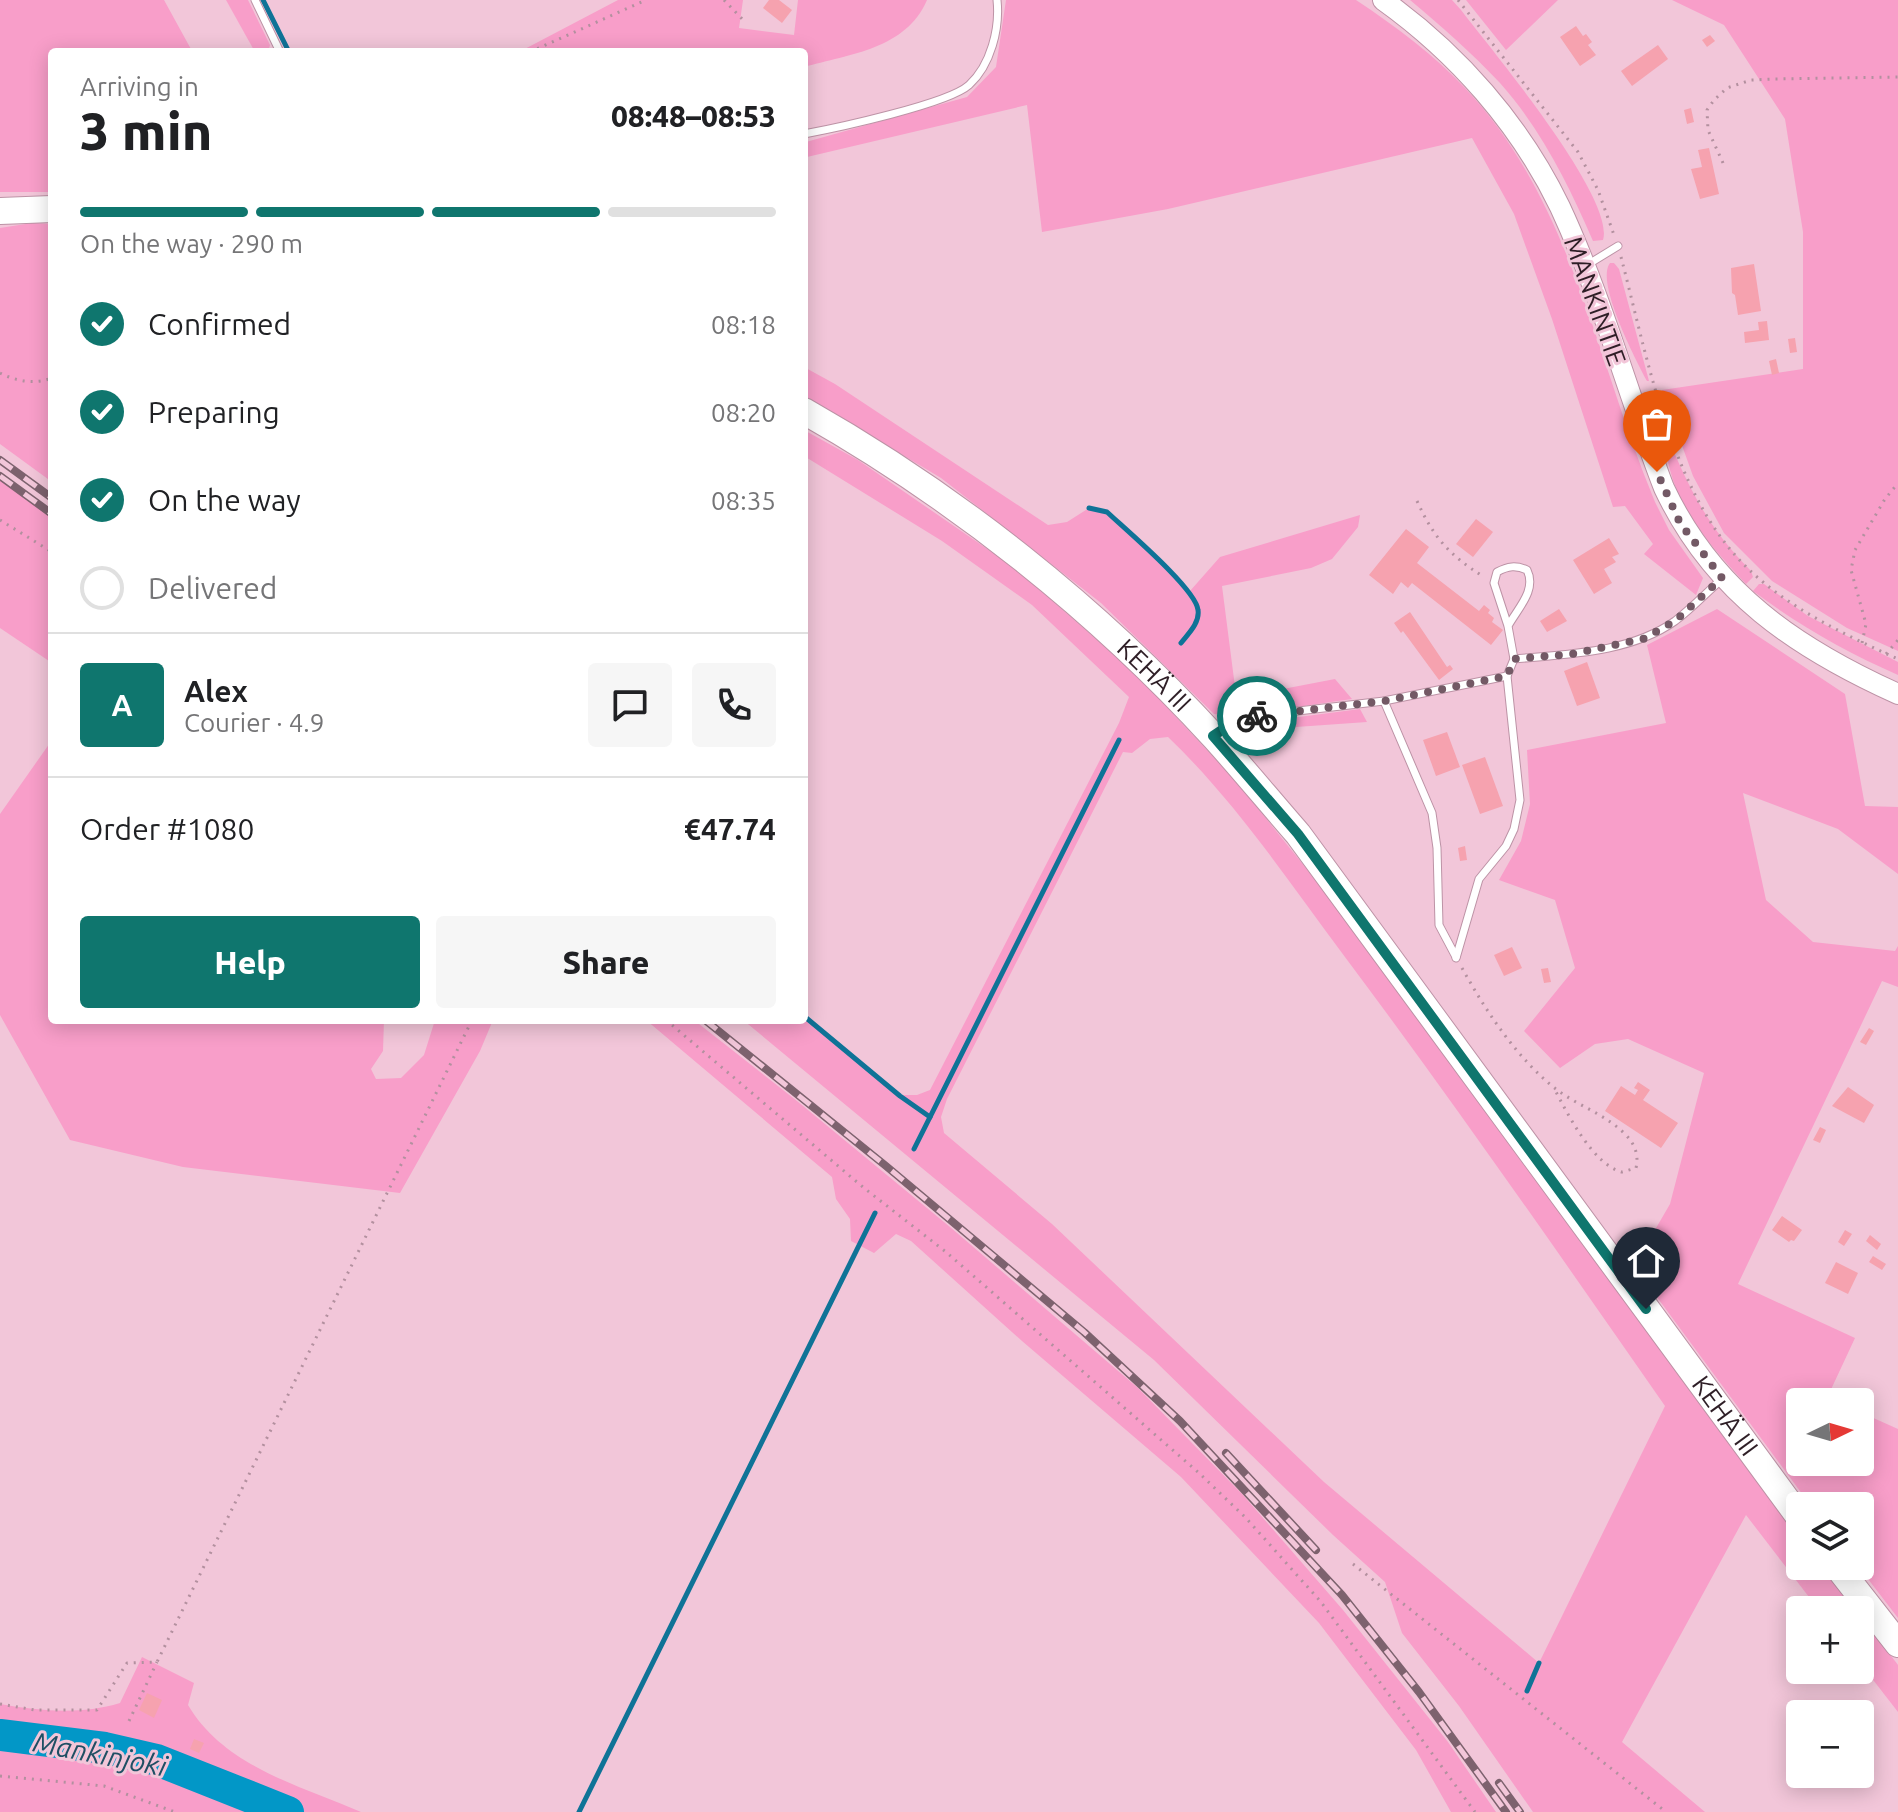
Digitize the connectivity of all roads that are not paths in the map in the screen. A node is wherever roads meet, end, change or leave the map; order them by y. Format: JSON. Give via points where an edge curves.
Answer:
{"nodes":[{"id":1,"x":255,"y":0,"type":"edge"},
{"id":2,"x":997,"y":0,"type":"edge"},
{"id":3,"x":1383,"y":0,"type":"edge"},
{"id":4,"x":278,"y":48,"type":"edge"},
{"id":5,"x":808,"y":133,"type":"edge"},
{"id":6,"x":48,"y":209,"type":"edge"},
{"id":7,"x":0,"y":211,"type":"edge"},
{"id":8,"x":1618,"y":246,"type":"road end"},
{"id":9,"x":1585,"y":266,"type":"junction"},
{"id":10,"x":808,"y":413,"type":"edge"},
{"id":11,"x":1722,"y":578,"type":"junction"},
{"id":12,"x":1508,"y":626,"type":"junction"},
{"id":13,"x":1514,"y":659,"type":"junction"},
{"id":14,"x":1507,"y":676,"type":"junction"},
{"id":15,"x":1898,"y":694,"type":"edge"},
{"id":16,"x":1384,"y":701,"type":"junction"},
{"id":17,"x":1213,"y":736,"type":"junction"},
{"id":18,"x":1786,"y":1499,"type":"edge"},
{"id":19,"x":1848,"y":1580,"type":"edge"},
{"id":20,"x":1898,"y":1644,"type":"edge"}],
"edges":[{"from":1,"to":4,"type":"lane"},
{"from":2,"to":5,"type":"lane","via":[[989,56],[969,85],[950,96]]},
{"from":3,"to":9,"type":"street","name":"MANKINTIE","via":[[1453,58],[1506,119],[1559,206]]},
{"from":6,"to":7,"type":"highway"},
{"from":8,"to":9,"type":"lane"},
{"from":9,"to":11,"type":"street","name":"MANKINTIE","via":[[1664,488],[1680,523]]},
{"from":10,"to":17,"type":"highway","name":"KEHÄ III","via":[[968,516],[1029,563]]},
{"from":11,"to":13,"type":"lane","via":[[1675,621],[1643,639]]},
{"from":11,"to":15,"type":"street","name":"MANKINTIE","via":[[1784,632]]},
{"from":12,"to":12,"type":"lane","via":[[1494,583],[1497,572],[1518,566],[1532,579]]},
{"from":12,"to":13,"type":"lane"},
{"from":13,"to":14,"type":"lane"},
{"from":14,"to":16,"type":"lane"},
{"from":14,"to":16,"type":"lane","via":[[1520,800],[1506,846],[1479,879],[1456,958],[1439,925],[1432,813]]},
{"from":16,"to":17,"type":"lane","via":[[1247,717]]},
{"from":17,"to":18,"type":"highway","name":"KEHÄ III","via":[[1308,846]]},
{"from":19,"to":20,"type":"highway"}]}
